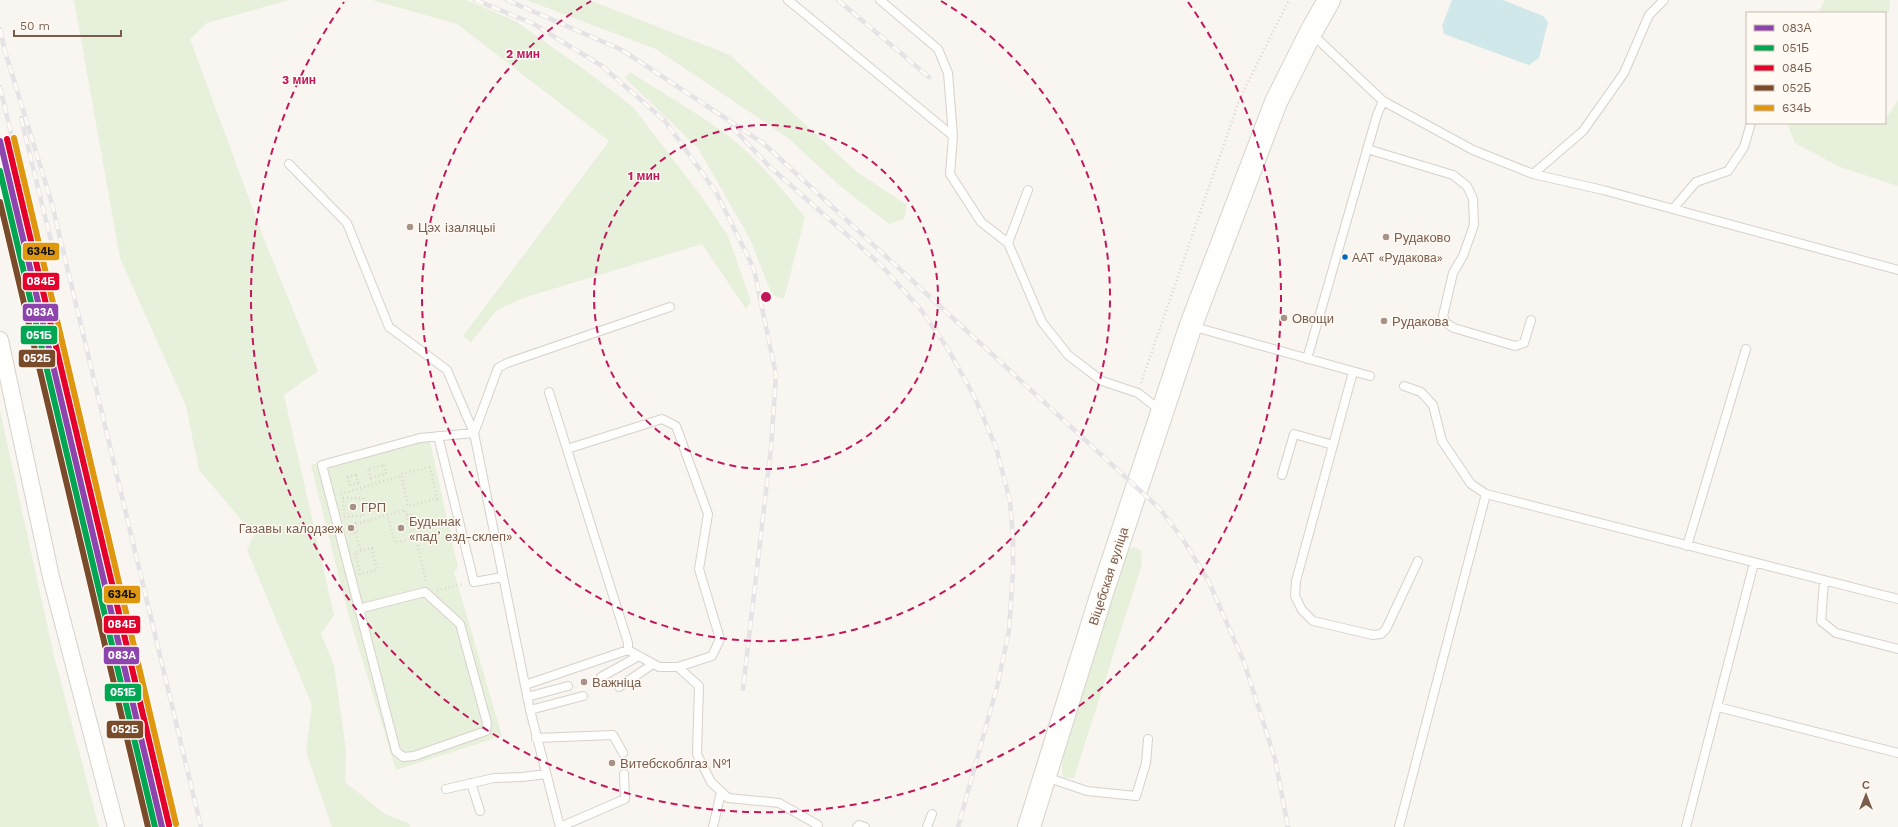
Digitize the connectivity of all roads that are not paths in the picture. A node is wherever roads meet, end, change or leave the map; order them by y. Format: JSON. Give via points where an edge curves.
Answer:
{"nodes":[{"id":1,"x":788,"y":0,"type":"edge"},
{"id":2,"x":880,"y":0,"type":"edge"},
{"id":3,"x":1329,"y":0,"type":"edge"},
{"id":4,"x":1664,"y":0,"type":"edge"},
{"id":5,"x":1311,"y":32,"type":"junction"},
{"id":6,"x":1383,"y":101,"type":"junction"},
{"id":7,"x":1751,"y":124,"type":"edge"},
{"id":8,"x":953,"y":136,"type":"junction"},
{"id":9,"x":1367,"y":149,"type":"junction"},
{"id":10,"x":289,"y":164,"type":"dead end"},
{"id":11,"x":1533,"y":174,"type":"junction"},
{"id":12,"x":1028,"y":190,"type":"dead end"},
{"id":13,"x":1673,"y":209,"type":"junction"},
{"id":14,"x":1008,"y":243,"type":"junction"},
{"id":15,"x":1898,"y":270,"type":"edge"},
{"id":16,"x":670,"y":307,"type":"dead end"},
{"id":17,"x":1530,"y":320,"type":"dead end"},
{"id":18,"x":1191,"y":325,"type":"junction"},
{"id":19,"x":0,"y":340,"type":"edge"},
{"id":20,"x":1746,"y":349,"type":"dead end"},
{"id":21,"x":1307,"y":359,"type":"junction"},
{"id":22,"x":1352,"y":372,"type":"junction"},
{"id":23,"x":1370,"y":376,"type":"dead end"},
{"id":24,"x":1404,"y":386,"type":"dead end"},
{"id":25,"x":549,"y":392,"type":"dead end"},
{"id":26,"x":1162,"y":412,"type":"junction"},
{"id":27,"x":474,"y":433,"type":"junction"},
{"id":28,"x":438,"y":436,"type":"junction"},
{"id":29,"x":1333,"y":445,"type":"junction"},
{"id":30,"x":567,"y":449,"type":"junction"},
{"id":31,"x":1282,"y":474,"type":"dead end"},
{"id":32,"x":1486,"y":494,"type":"junction"},
{"id":33,"x":1687,"y":546,"type":"junction"},
{"id":34,"x":1418,"y":561,"type":"dead end"},
{"id":35,"x":1754,"y":564,"type":"junction"},
{"id":36,"x":503,"y":577,"type":"junction"},
{"id":37,"x":1824,"y":581,"type":"junction"},
{"id":38,"x":1898,"y":599,"type":"edge"},
{"id":39,"x":358,"y":609,"type":"junction"},
{"id":40,"x":1898,"y":649,"type":"edge"},
{"id":41,"x":628,"y":650,"type":"junction"},
{"id":42,"x":639,"y":656,"type":"junction"},
{"id":43,"x":653,"y":664,"type":"junction"},
{"id":44,"x":678,"y":667,"type":"junction"},
{"id":45,"x":601,"y":677,"type":"dead end"},
{"id":46,"x":525,"y":685,"type":"junction"},
{"id":47,"x":568,"y":686,"type":"dead end"},
{"id":48,"x":619,"y":687,"type":"dead end"},
{"id":49,"x":583,"y":696,"type":"dead end"},
{"id":50,"x":527,"y":697,"type":"junction"},
{"id":51,"x":1718,"y":707,"type":"junction"},
{"id":52,"x":530,"y":710,"type":"junction"},
{"id":53,"x":536,"y":738,"type":"junction"},
{"id":54,"x":1148,"y":739,"type":"dead end"},
{"id":55,"x":623,"y":753,"type":"dead end"},
{"id":56,"x":1898,"y":753,"type":"edge"},
{"id":57,"x":546,"y":774,"type":"junction"},
{"id":58,"x":624,"y":774,"type":"dead end"},
{"id":59,"x":1045,"y":776,"type":"junction"},
{"id":60,"x":471,"y":783,"type":"junction"},
{"id":61,"x":446,"y":789,"type":"dead end"},
{"id":62,"x":721,"y":792,"type":"junction"},
{"id":63,"x":480,"y":811,"type":"dead end"},
{"id":64,"x":932,"y":814,"type":"dead end"},
{"id":65,"x":818,"y":824,"type":"dead end"},
{"id":66,"x":116,"y":827,"type":"edge"},
{"id":67,"x":560,"y":827,"type":"edge"},
{"id":68,"x":713,"y":827,"type":"edge"},
{"id":69,"x":857,"y":827,"type":"edge"},
{"id":70,"x":865,"y":827,"type":"edge"},
{"id":71,"x":927,"y":827,"type":"edge"},
{"id":72,"x":1029,"y":827,"type":"edge"},
{"id":73,"x":1399,"y":827,"type":"edge"},
{"id":74,"x":1686,"y":827,"type":"edge"}],
"edges":[{"from":1,"to":8,"type":"lane"},
{"from":2,"to":8,"type":"lane","via":[[938,49],[948,73]]},
{"from":3,"to":5,"type":"main road","name":"Віцебская вуліца"},
{"from":4,"to":11,"type":"lane","via":[[1649,15],[1624,73],[1583,131]]},
{"from":5,"to":6,"type":"lane"},
{"from":5,"to":18,"type":"main road","name":"Віцебская вуліца","via":[[1276,102]]},
{"from":6,"to":9,"type":"lane"},
{"from":6,"to":11,"type":"lane","via":[[1473,150]]},
{"from":7,"to":13,"type":"lane","via":[[1744,147],[1728,171],[1696,182]]},
{"from":8,"to":14,"type":"lane","via":[[950,174],[981,222]]},
{"from":9,"to":17,"type":"lane","via":[[1453,176],[1467,186],[1473,199],[1474,225],[1463,256],[1453,273],[1443,316],[1446,323],[1454,328],[1515,346],[1524,343]]},
{"from":9,"to":21,"type":"lane"},
{"from":10,"to":27,"type":"lane","via":[[347,223],[389,327],[447,370]]},
{"from":11,"to":13,"type":"lane"},
{"from":12,"to":14,"type":"lane"},
{"from":13,"to":15,"type":"lane"},
{"from":14,"to":26,"type":"lane","via":[[1042,322],[1068,355],[1102,381],[1138,393]]},
{"from":16,"to":27,"type":"lane","via":[[498,368]]},
{"from":18,"to":21,"type":"lane"},
{"from":18,"to":26,"type":"main road","name":"Віцебская вуліца"},
{"from":19,"to":66,"type":"street","via":[[51,577]]},
{"from":20,"to":33,"type":"lane"},
{"from":21,"to":22,"type":"lane"},
{"from":22,"to":23,"type":"lane"},
{"from":22,"to":29,"type":"lane"},
{"from":24,"to":32,"type":"lane","via":[[1421,392],[1434,404],[1442,441],[1471,484]]},
{"from":25,"to":30,"type":"lane"},
{"from":26,"to":59,"type":"main road","name":"Віцебская вуліца","via":[[1102,590]]},
{"from":27,"to":28,"type":"lane"},
{"from":27,"to":36,"type":"lane"},
{"from":28,"to":36,"type":"lane","via":[[474,582]]},
{"from":28,"to":39,"type":"lane","via":[[420,438],[322,465]]},
{"from":29,"to":31,"type":"lane","via":[[1294,434]]},
{"from":29,"to":34,"type":"lane","via":[[1296,581],[1295,596],[1302,610],[1313,621],[1373,635],[1381,634],[1386,629]]},
{"from":30,"to":41,"type":"lane","via":[[628,643]]},
{"from":30,"to":44,"type":"lane","via":[[662,419],[676,426],[708,514],[699,569],[720,640],[712,656]]},
{"from":32,"to":33,"type":"lane"},
{"from":32,"to":73,"type":"lane"},
{"from":33,"to":35,"type":"lane"},
{"from":35,"to":37,"type":"lane"},
{"from":35,"to":51,"type":"lane"},
{"from":36,"to":46,"type":"lane"},
{"from":37,"to":38,"type":"lane"},
{"from":37,"to":40,"type":"lane","via":[[1821,621],[1836,633]]},
{"from":39,"to":39,"type":"lane","via":[[396,751],[403,757],[414,756],[486,731],[487,723],[460,624],[427,592]]},
{"from":41,"to":42,"type":"lane"},
{"from":41,"to":46,"type":"lane"},
{"from":42,"to":43,"type":"lane"},
{"from":42,"to":45,"type":"lane"},
{"from":43,"to":44,"type":"lane","via":[[659,667]]},
{"from":43,"to":48,"type":"lane"},
{"from":44,"to":62,"type":"lane","via":[[699,686],[697,754],[711,782]]},
{"from":46,"to":50,"type":"lane"},
{"from":47,"to":50,"type":"lane"},
{"from":49,"to":52,"type":"lane"},
{"from":50,"to":52,"type":"lane"},
{"from":51,"to":56,"type":"lane"},
{"from":51,"to":74,"type":"lane"},
{"from":52,"to":53,"type":"lane"},
{"from":53,"to":55,"type":"lane","via":[[613,735]]},
{"from":53,"to":57,"type":"lane"},
{"from":54,"to":59,"type":"lane","via":[[1146,763],[1136,796],[1087,791]]},
{"from":57,"to":60,"type":"lane","via":[[494,778]]},
{"from":57,"to":67,"type":"lane"},
{"from":58,"to":67,"type":"lane","via":[[624,799]]},
{"from":59,"to":72,"type":"main road","name":"Віцебская вуліца"},
{"from":60,"to":61,"type":"lane"},
{"from":60,"to":63,"type":"lane"},
{"from":62,"to":65,"type":"lane","via":[[728,798],[779,803]]},
{"from":62,"to":68,"type":"lane"},
{"from":64,"to":71,"type":"lane"},
{"from":69,"to":70,"type":"lane"}]}
